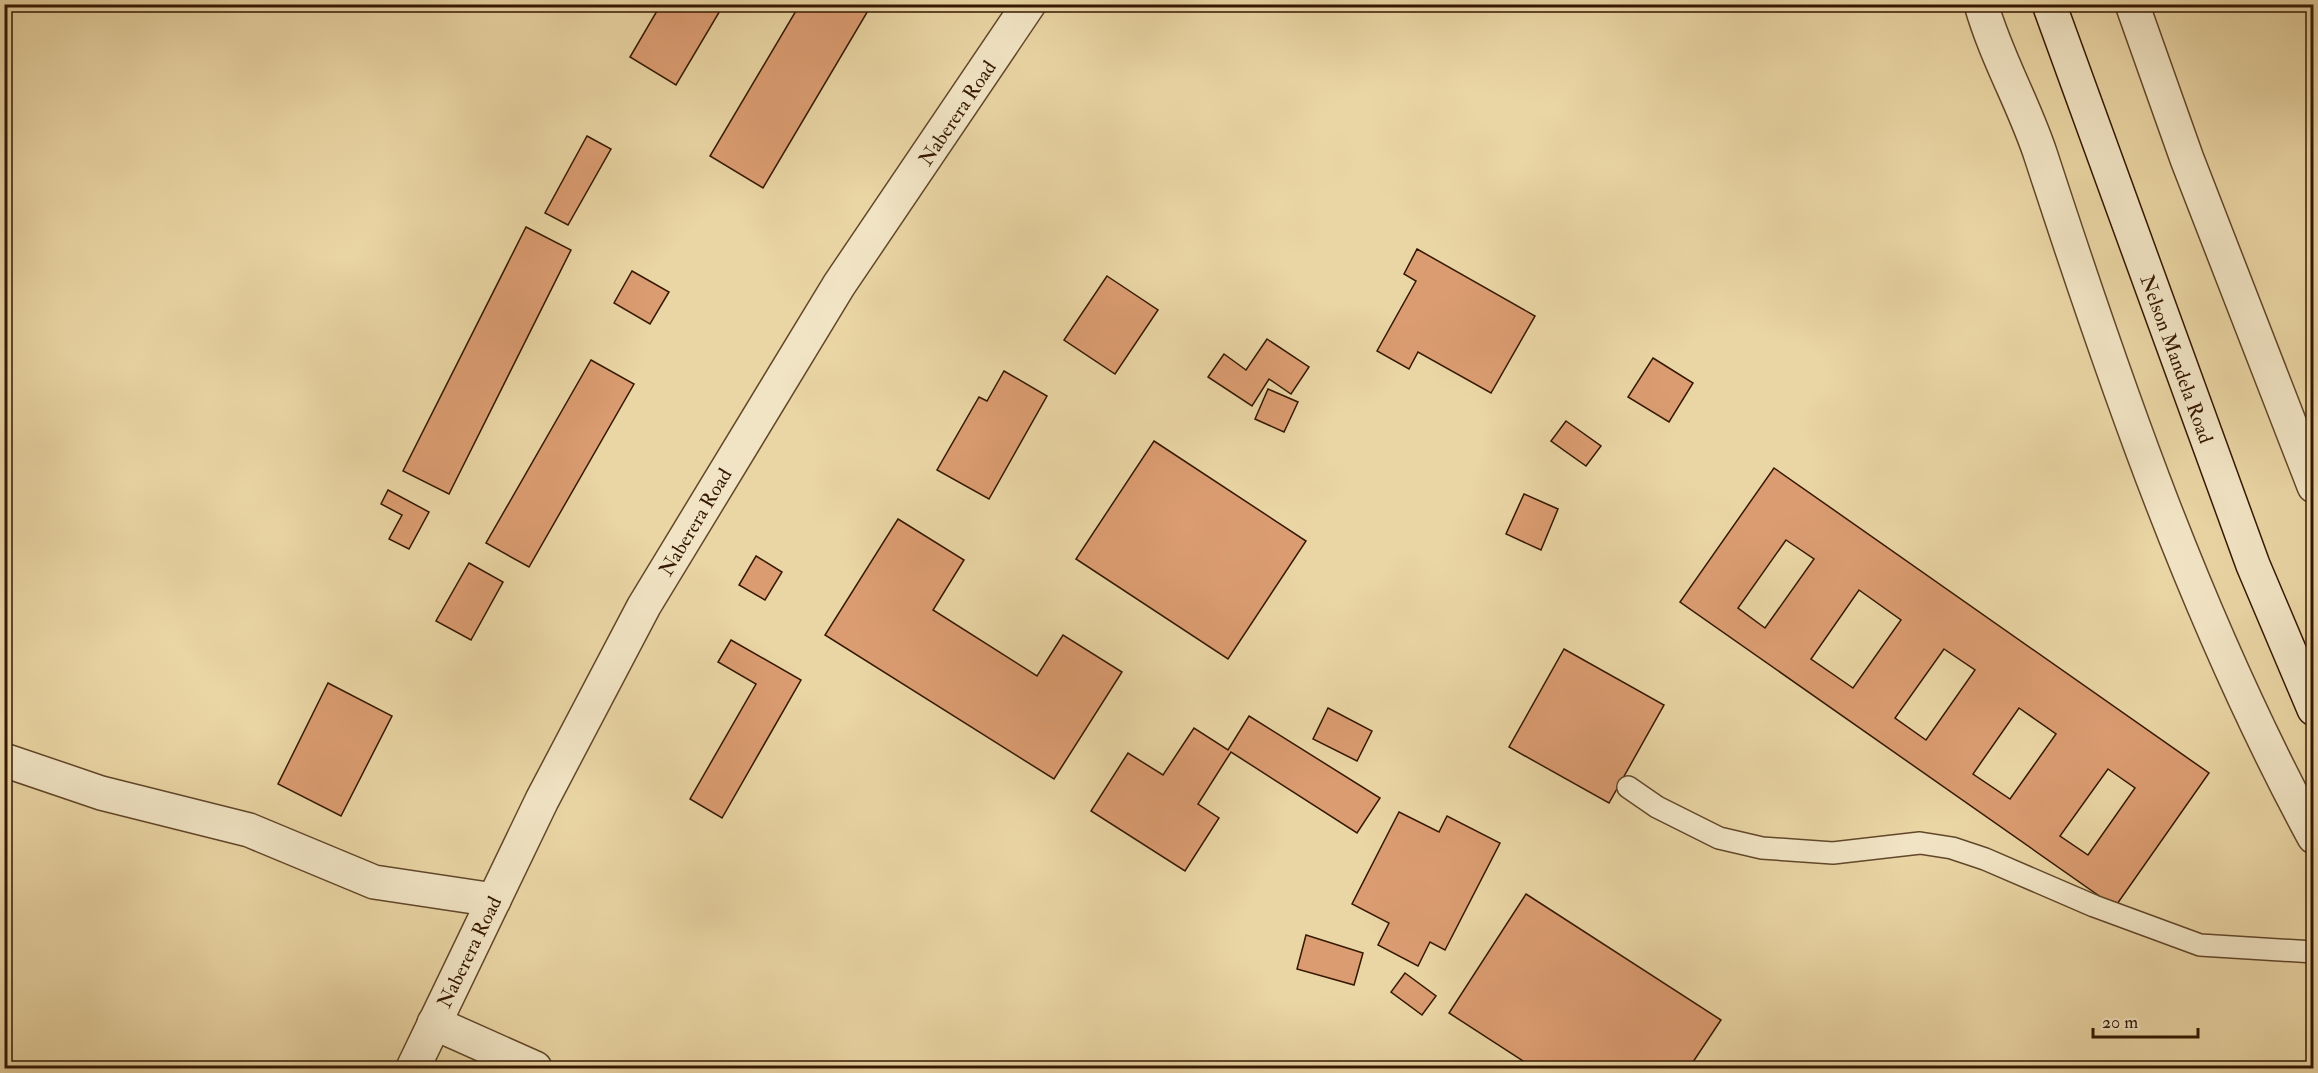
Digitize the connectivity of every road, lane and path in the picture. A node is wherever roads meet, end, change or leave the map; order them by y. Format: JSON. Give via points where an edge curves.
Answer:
{"nodes":[{"id":1,"x":1029,"y":4,"type":"edge"},
{"id":2,"x":1981,"y":4,"type":"edge"},
{"id":3,"x":2049,"y":4,"type":"edge"},
{"id":4,"x":2132,"y":4,"type":"edge"},
{"id":5,"x":2313,"y":486,"type":"edge"},
{"id":6,"x":2313,"y":709,"type":"edge"},
{"id":7,"x":4,"y":760,"type":"edge"},
{"id":8,"x":1628,"y":787,"type":"dead end"},
{"id":9,"x":2313,"y":837,"type":"edge"},
{"id":10,"x":494,"y":900,"type":"junction"},
{"id":11,"x":2313,"y":952,"type":"edge"},
{"id":12,"x":434,"y":1023,"type":"junction"},
{"id":13,"x":413,"y":1068,"type":"edge"},
{"id":14,"x":535,"y":1068,"type":"edge"}],
"edges":[{"from":1,"to":10,"type":"street","name":"Naberera Road","via":[[839,285],[644,606]]},
{"from":2,"to":9,"type":"street","via":[[2040,153],[2085,291],[2194,588]]},
{"from":3,"to":6,"type":"street","name":"Nelson Mandela Road","via":[[2253,565]]},
{"from":4,"to":5,"type":"street","via":[[2187,159]]},
{"from":7,"to":10,"type":"street","via":[[101,793],[249,830],[374,882]]},
{"from":8,"to":11,"type":"lane","via":[[1657,807],[1719,838],[1762,848],[1833,853],[1920,843],[1952,848],[2200,945]]},
{"from":10,"to":12,"type":"street","name":"Naberera Road"},
{"from":12,"to":13,"type":"street","name":"Naberera Road"},
{"from":12,"to":14,"type":"street"}]}
